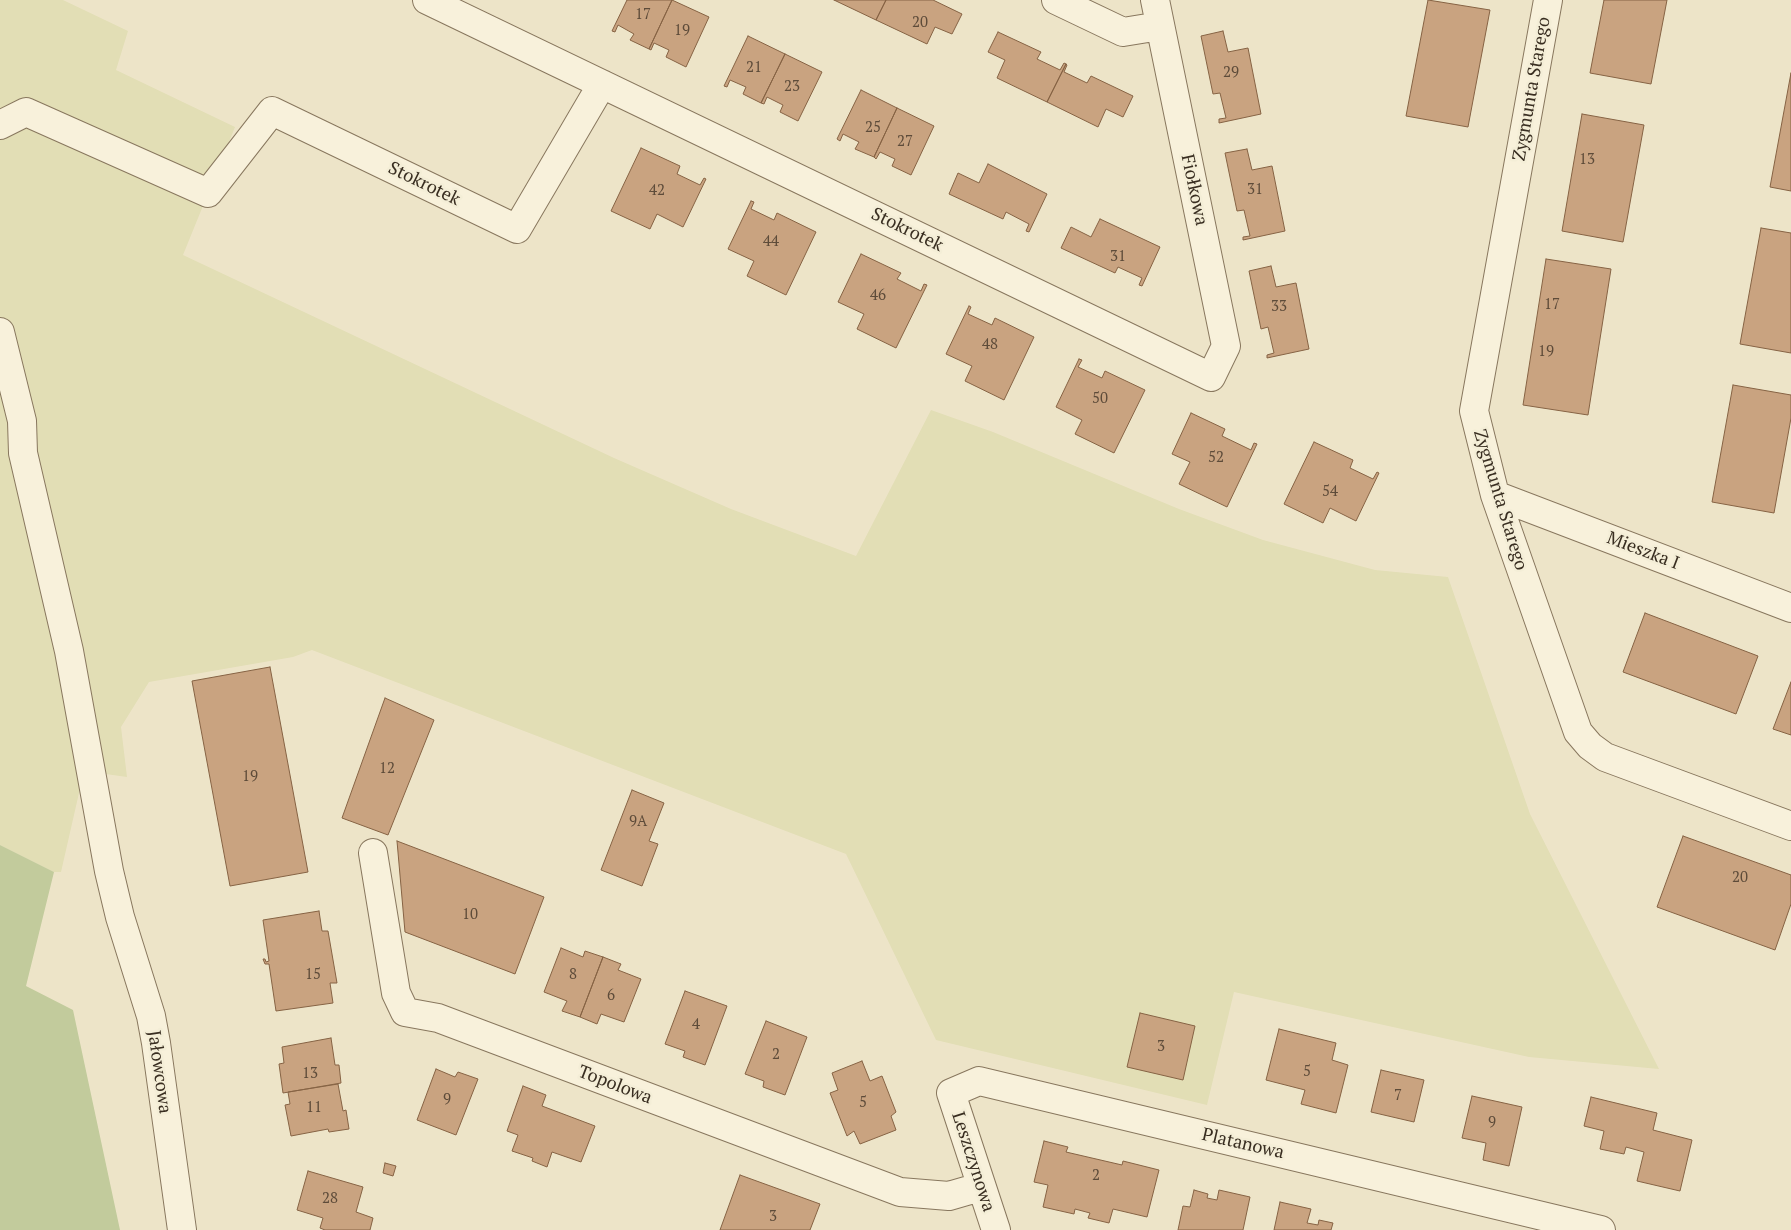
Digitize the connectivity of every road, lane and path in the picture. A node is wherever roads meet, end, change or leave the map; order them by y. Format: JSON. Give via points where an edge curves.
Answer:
{"nodes":[{"id":1,"x":427,"y":0,"type":"edge"},
{"id":2,"x":1056,"y":0,"type":"edge"},
{"id":3,"x":1548,"y":0,"type":"edge"},
{"id":4,"x":1158,"y":13,"type":"edge"},
{"id":5,"x":602,"y":84,"type":"junction"},
{"id":6,"x":0,"y":126,"type":"edge"},
{"id":7,"x":0,"y":332,"type":"edge"},
{"id":8,"x":1212,"y":377,"type":"joint"},
{"id":9,"x":1495,"y":495,"type":"junction"},
{"id":10,"x":1791,"y":608,"type":"edge"},
{"id":11,"x":1791,"y":826,"type":"edge"},
{"id":12,"x":372,"y":853,"type":"dead end"},
{"id":13,"x":951,"y":1094,"type":"joint"},
{"id":14,"x":980,"y":1187,"type":"junction"},
{"id":15,"x":1536,"y":1222,"type":"edge"},
{"id":16,"x":182,"y":1230,"type":"edge"},
{"id":17,"x":996,"y":1230,"type":"edge"},
{"id":18,"x":1601,"y":1230,"type":"edge"}],
"edges":[{"from":1,"to":5,"type":"street","name":"Stokrotek"},
{"from":2,"to":4,"type":"street","via":[[1123,32]]},
{"from":3,"to":9,"type":"street","name":"Zygmunta Starego","via":[[1474,411]]},
{"from":4,"to":8,"type":"street","name":"Fiołkowa","via":[[1226,346]]},
{"from":5,"to":6,"type":"street","name":"Stokrotek","via":[[517,229],[272,111],[208,193],[26,112]]},
{"from":5,"to":8,"type":"street","name":"Stokrotek"},
{"from":7,"to":16,"type":"street","name":"Jałowcowa","via":[[22,421],[23,453],[69,651],[109,871],[151,1016]]},
{"from":9,"to":10,"type":"street","name":"Mieszka I"},
{"from":9,"to":11,"type":"street","name":"Zygmunta Starego","via":[[1578,732],[1590,746],[1605,757]]},
{"from":12,"to":14,"type":"street","name":"Topolowa","via":[[396,993],[405,1012],[438,1018],[900,1192],[949,1196]]},
{"from":13,"to":14,"type":"street","name":"Leszczynowa"},
{"from":13,"to":15,"type":"street","name":"Platanowa","via":[[979,1081]]},
{"from":14,"to":17,"type":"street","name":"Leszczynowa"},
{"from":15,"to":18,"type":"street","name":"Platanowa"}]}
